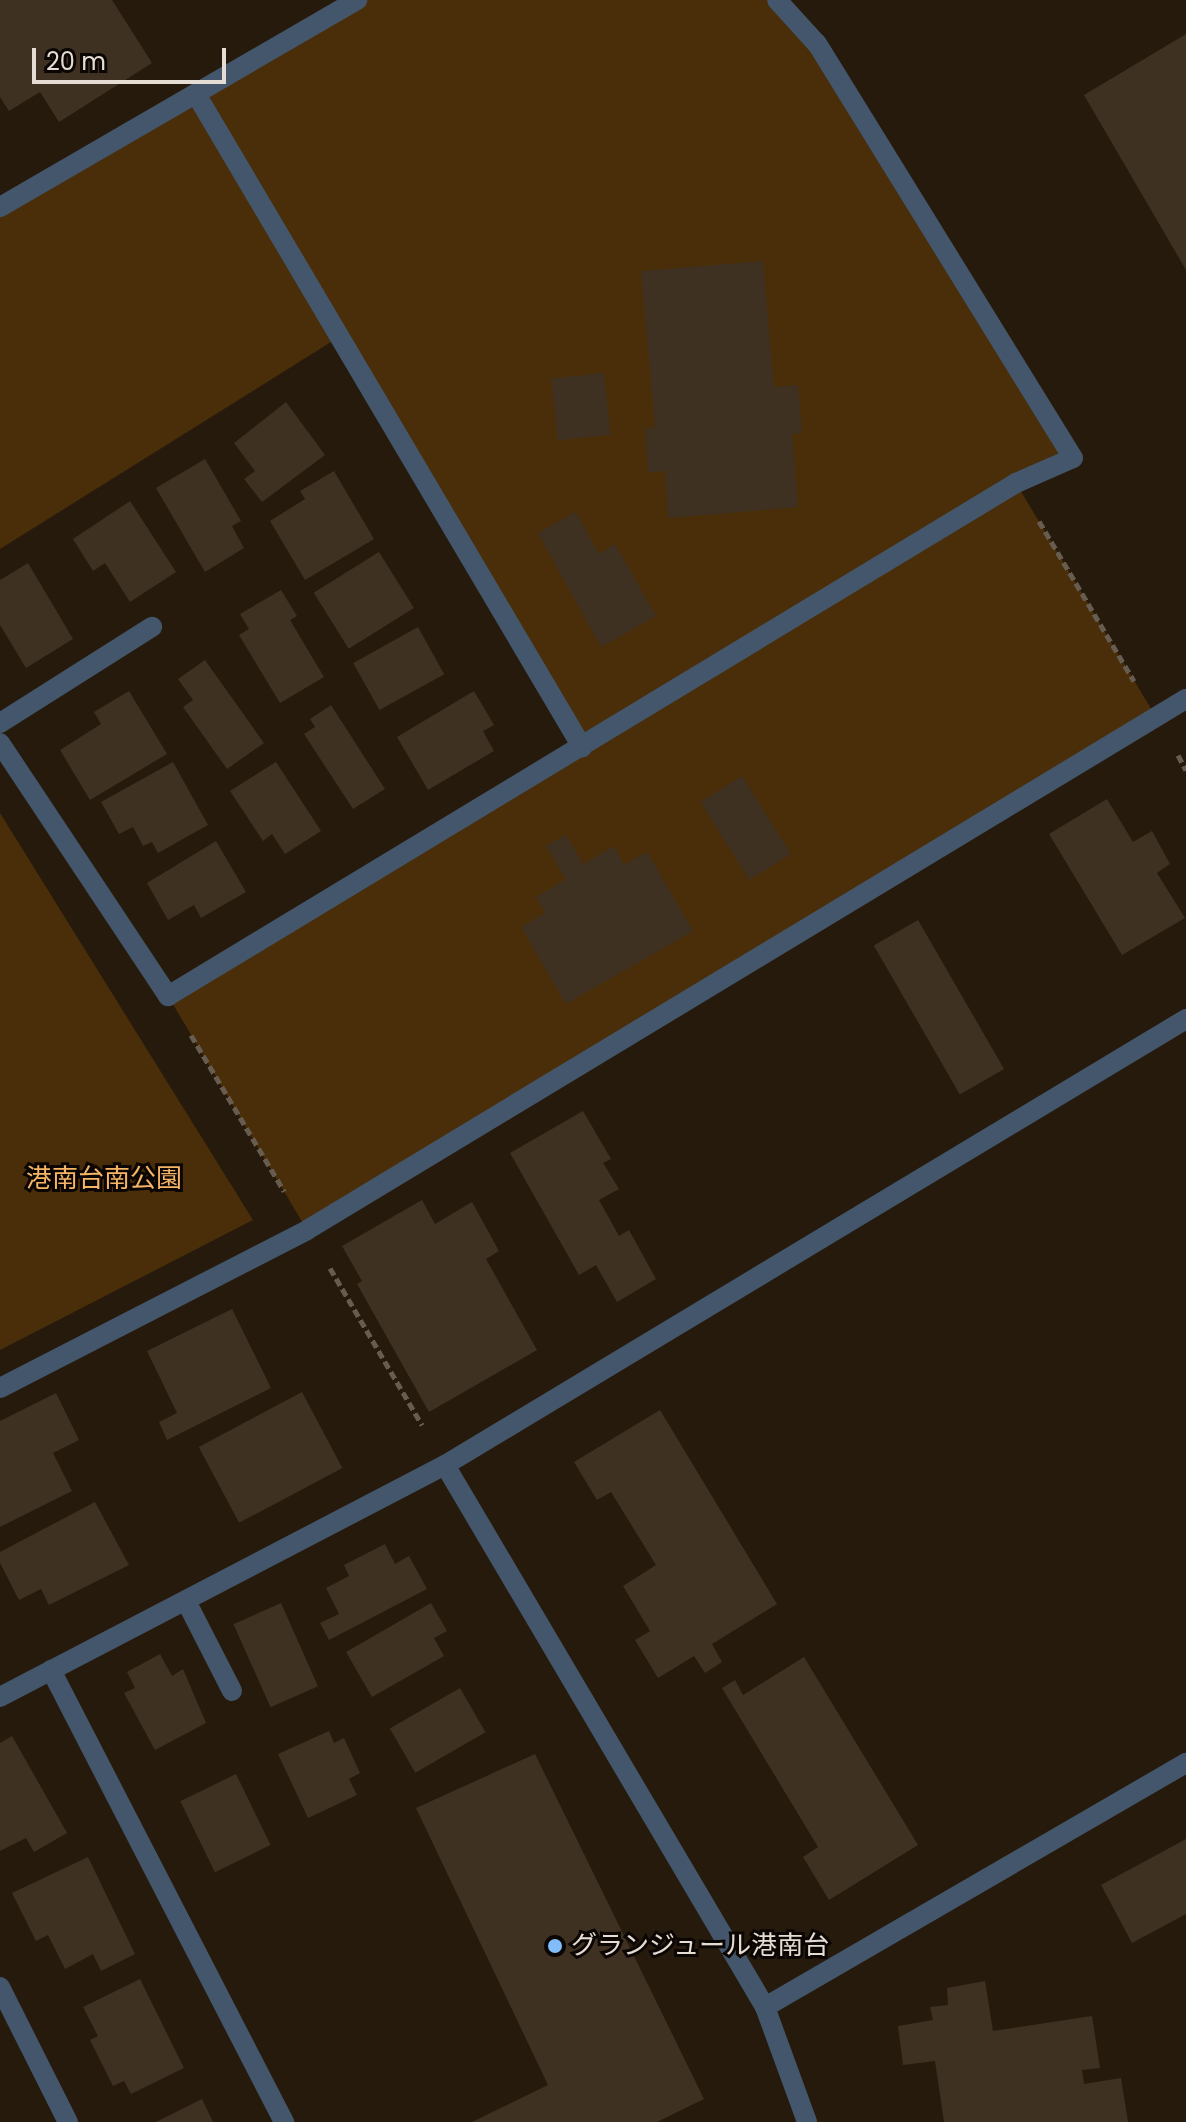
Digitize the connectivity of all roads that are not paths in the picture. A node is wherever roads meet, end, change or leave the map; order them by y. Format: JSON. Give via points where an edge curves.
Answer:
{"nodes":[{"id":1,"x":357,"y":0,"type":"edge"},
{"id":2,"x":777,"y":0,"type":"edge"},
{"id":3,"x":196,"y":94,"type":"junction"},
{"id":4,"x":0,"y":207,"type":"edge"},
{"id":5,"x":152,"y":627,"type":"dead end"},
{"id":6,"x":1186,"y":699,"type":"edge"},
{"id":7,"x":0,"y":723,"type":"edge"},
{"id":8,"x":0,"y":743,"type":"edge"},
{"id":9,"x":582,"y":747,"type":"junction"},
{"id":10,"x":1186,"y":1019,"type":"edge"},
{"id":11,"x":0,"y":1388,"type":"edge"},
{"id":12,"x":445,"y":1465,"type":"junction"},
{"id":13,"x":186,"y":1601,"type":"junction"},
{"id":14,"x":51,"y":1670,"type":"junction"},
{"id":15,"x":232,"y":1691,"type":"dead end"},
{"id":16,"x":0,"y":1697,"type":"edge"},
{"id":17,"x":1186,"y":1763,"type":"edge"},
{"id":18,"x":0,"y":1987,"type":"edge"},
{"id":19,"x":765,"y":2007,"type":"junction"},
{"id":20,"x":68,"y":2122,"type":"edge"},
{"id":21,"x":284,"y":2122,"type":"edge"},
{"id":22,"x":807,"y":2122,"type":"edge"}],
"edges":[{"from":1,"to":3,"type":"street"},
{"from":2,"to":9,"type":"street","via":[[817,44],[1073,458],[1016,483]]},
{"from":3,"to":4,"type":"street"},
{"from":3,"to":9,"type":"street"},
{"from":5,"to":7,"type":"street"},
{"from":6,"to":11,"type":"street","via":[[307,1230]]},
{"from":8,"to":9,"type":"street","via":[[168,996]]},
{"from":10,"to":12,"type":"street"},
{"from":12,"to":13,"type":"street"},
{"from":12,"to":19,"type":"street"},
{"from":13,"to":14,"type":"street"},
{"from":13,"to":15,"type":"street"},
{"from":14,"to":16,"type":"street"},
{"from":14,"to":21,"type":"street"},
{"from":17,"to":19,"type":"street"},
{"from":18,"to":20,"type":"street"},
{"from":19,"to":22,"type":"street"}]}
